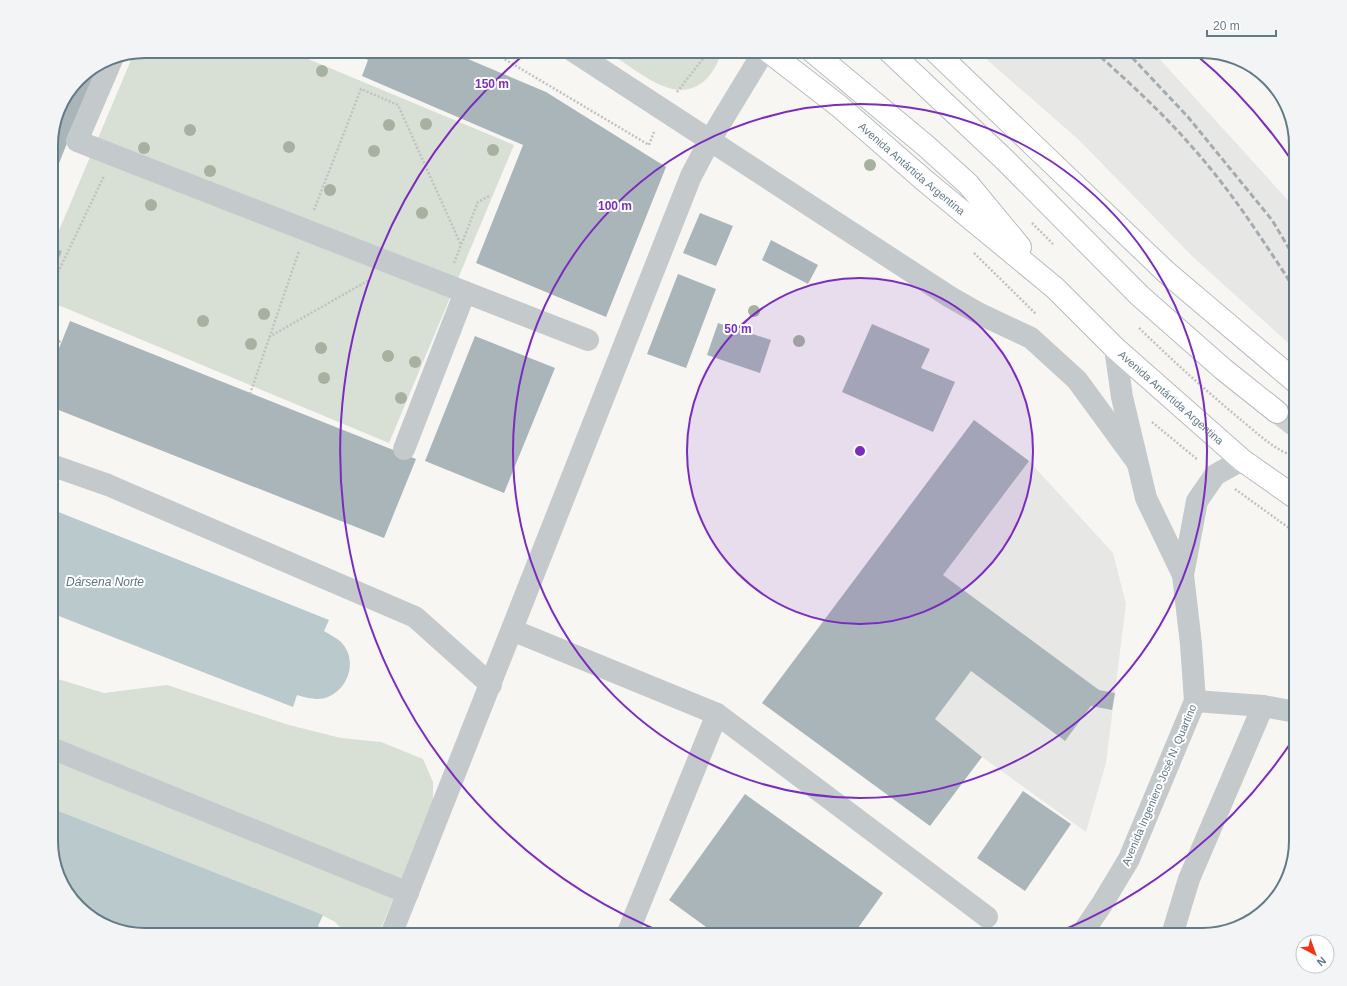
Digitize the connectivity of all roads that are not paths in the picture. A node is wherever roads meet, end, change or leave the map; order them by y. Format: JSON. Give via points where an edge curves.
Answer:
{"nodes":[{"id":1,"x":584,"y":58,"type":"edge"},
{"id":2,"x":760,"y":58,"type":"edge"},
{"id":3,"x":777,"y":58,"type":"edge"},
{"id":4,"x":820,"y":58,"type":"edge"},
{"id":5,"x":896,"y":58,"type":"edge"},
{"id":6,"x":942,"y":58,"type":"edge"},
{"id":7,"x":109,"y":66,"type":"edge"},
{"id":8,"x":710,"y":140,"type":"junction"},
{"id":9,"x":455,"y":288,"type":"junction"},
{"id":10,"x":1055,"y":288,"type":"junction"},
{"id":11,"x":588,"y":340,"type":"dead end"},
{"id":12,"x":1115,"y":348,"type":"junction"},
{"id":13,"x":1289,"y":376,"type":"edge"},
{"id":14,"x":1277,"y":412,"type":"tunnel mouth"},
{"id":15,"x":404,"y":449,"type":"dead end"},
{"id":16,"x":1242,"y":460,"type":"junction"},
{"id":17,"x":1137,"y":462,"type":"junction"},
{"id":18,"x":58,"y":467,"type":"edge"},
{"id":19,"x":1289,"y":493,"type":"edge"},
{"id":20,"x":1183,"y":575,"type":"junction"},
{"id":21,"x":512,"y":630,"type":"junction"},
{"id":22,"x":491,"y":685,"type":"junction"},
{"id":23,"x":1195,"y":701,"type":"junction"},
{"id":24,"x":1263,"y":706,"type":"junction"},
{"id":25,"x":1289,"y":711,"type":"edge"},
{"id":26,"x":717,"y":714,"type":"junction"},
{"id":27,"x":58,"y":751,"type":"edge"},
{"id":28,"x":408,"y":892,"type":"junction"},
{"id":29,"x":987,"y":917,"type":"dead end"},
{"id":30,"x":394,"y":928,"type":"edge"},
{"id":31,"x":630,"y":928,"type":"edge"},
{"id":32,"x":1086,"y":928,"type":"edge"},
{"id":33,"x":1174,"y":928,"type":"edge"}],
"edges":[{"from":1,"to":8,"type":"lane"},
{"from":2,"to":8,"type":"lane"},
{"from":3,"to":10,"type":"main road","name":"Avenida Antártida Argentina","via":[[839,106]]},
{"from":4,"to":10,"type":"main road","name":"Avenida Antártida Argentina","via":[[968,184]]},
{"from":5,"to":14,"type":"main road","via":[[1005,160],[1140,296],[1223,369]]},
{"from":6,"to":13,"type":"main road","via":[[1166,272]]},
{"from":7,"to":9,"type":"lane","via":[[77,141]]},
{"from":8,"to":17,"type":"lane","via":[[950,297],[1031,338],[1077,380]]},
{"from":8,"to":21,"type":"lane","via":[[691,176]]},
{"from":9,"to":11,"type":"lane"},
{"from":9,"to":15,"type":"lane"},
{"from":10,"to":12,"type":"main road","name":"Avenida Antártida Argentina"},
{"from":12,"to":16,"type":"main road","name":"Avenida Antártida Argentina"},
{"from":12,"to":17,"type":"lane","name":"Avenida Ingeniero José N. Quartino","via":[[1122,397]]},
{"from":16,"to":19,"type":"main road","name":"Avenida Antártida Argentina"},
{"from":16,"to":20,"type":"lane","name":"Avenida Ingeniero José N. Quartino","via":[[1215,475],[1197,502]]},
{"from":17,"to":20,"type":"lane","name":"Avenida Ingeniero José N. Quartino","via":[[1146,498]]},
{"from":18,"to":22,"type":"lane","via":[[108,485],[415,617]]},
{"from":20,"to":23,"type":"lane","name":"Avenida Ingeniero José N. Quartino"},
{"from":21,"to":22,"type":"lane"},
{"from":21,"to":26,"type":"lane"},
{"from":22,"to":28,"type":"lane"},
{"from":23,"to":24,"type":"lane"},
{"from":23,"to":32,"type":"lane","name":"Avenida Ingeniero José N. Quartino","via":[[1129,859]]},
{"from":24,"to":25,"type":"lane"},
{"from":24,"to":33,"type":"lane","via":[[1189,879]]},
{"from":26,"to":29,"type":"lane"},
{"from":26,"to":31,"type":"lane"},
{"from":27,"to":28,"type":"lane"},
{"from":28,"to":30,"type":"lane"}]}
